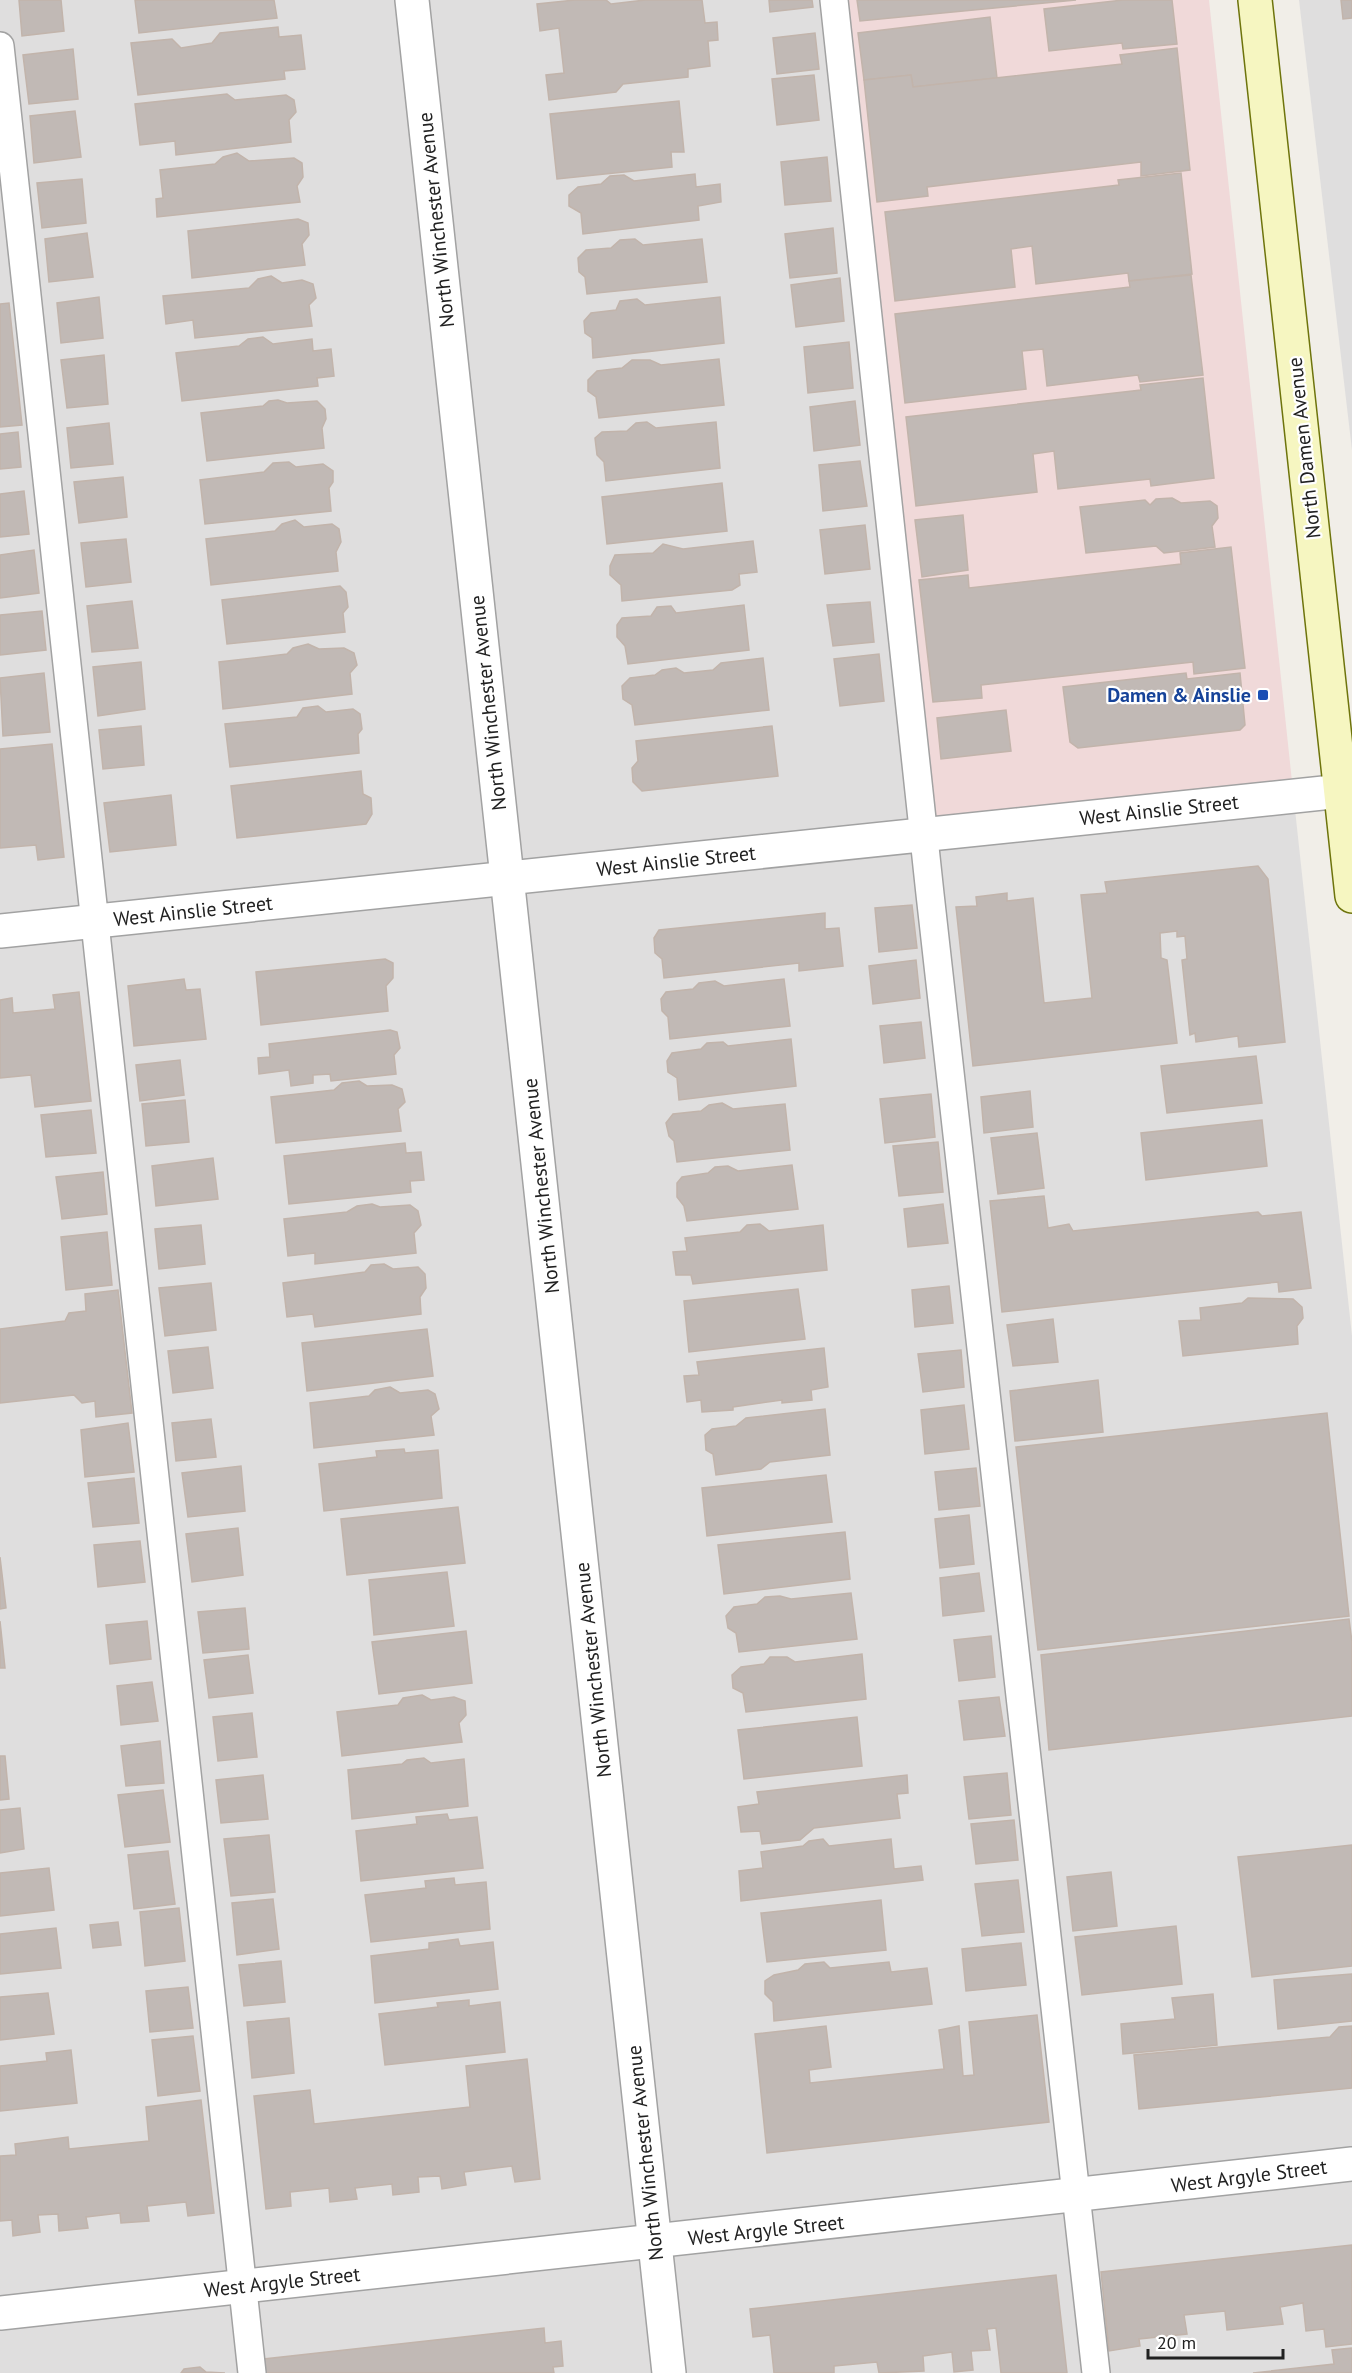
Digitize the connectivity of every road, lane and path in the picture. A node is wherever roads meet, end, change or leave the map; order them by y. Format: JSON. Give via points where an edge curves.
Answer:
{"nodes":[{"id":1,"x":412,"y":0,"type":"edge"},
{"id":2,"x":834,"y":0,"type":"edge"},
{"id":3,"x":1255,"y":0,"type":"edge"},
{"id":4,"x":0,"y":46,"type":"edge"},
{"id":5,"x":1346,"y":790,"type":"edge"},
{"id":6,"x":924,"y":835,"type":"junction"},
{"id":7,"x":507,"y":878,"type":"junction"},
{"id":8,"x":1352,"y":896,"type":"edge"},
{"id":9,"x":95,"y":921,"type":"junction"},
{"id":10,"x":0,"y":931,"type":"edge"},
{"id":11,"x":1352,"y":2164,"type":"edge"},
{"id":12,"x":1076,"y":2196,"type":"junction"},
{"id":13,"x":654,"y":2242,"type":"junction"},
{"id":14,"x":243,"y":2286,"type":"junction"},
{"id":15,"x":0,"y":2313,"type":"edge"},
{"id":16,"x":252,"y":2373,"type":"edge"},
{"id":17,"x":669,"y":2373,"type":"edge"},
{"id":18,"x":1096,"y":2373,"type":"edge"}],
"edges":[{"from":1,"to":7,"type":"street","name":"North Winchester Avenue"},
{"from":2,"to":6,"type":"lane"},
{"from":3,"to":5,"type":"main road","name":"North Damen Avenue"},
{"from":4,"to":9,"type":"lane"},
{"from":5,"to":6,"type":"street","name":"West Ainslie Street"},
{"from":5,"to":8,"type":"main road","name":"North Damen Avenue"},
{"from":6,"to":7,"type":"street","name":"West Ainslie Street"},
{"from":6,"to":12,"type":"lane"},
{"from":7,"to":9,"type":"street","name":"West Ainslie Street"},
{"from":7,"to":13,"type":"street","name":"North Winchester Avenue"},
{"from":9,"to":10,"type":"street","name":"West Ainslie Street"},
{"from":9,"to":14,"type":"lane"},
{"from":11,"to":12,"type":"street","name":"West Argyle Street"},
{"from":12,"to":13,"type":"street","name":"West Argyle Street"},
{"from":12,"to":18,"type":"lane"},
{"from":13,"to":14,"type":"street","name":"West Argyle Street"},
{"from":13,"to":17,"type":"street","name":"North Winchester Avenue"},
{"from":14,"to":15,"type":"street","name":"West Argyle Street"},
{"from":14,"to":16,"type":"lane"}]}
